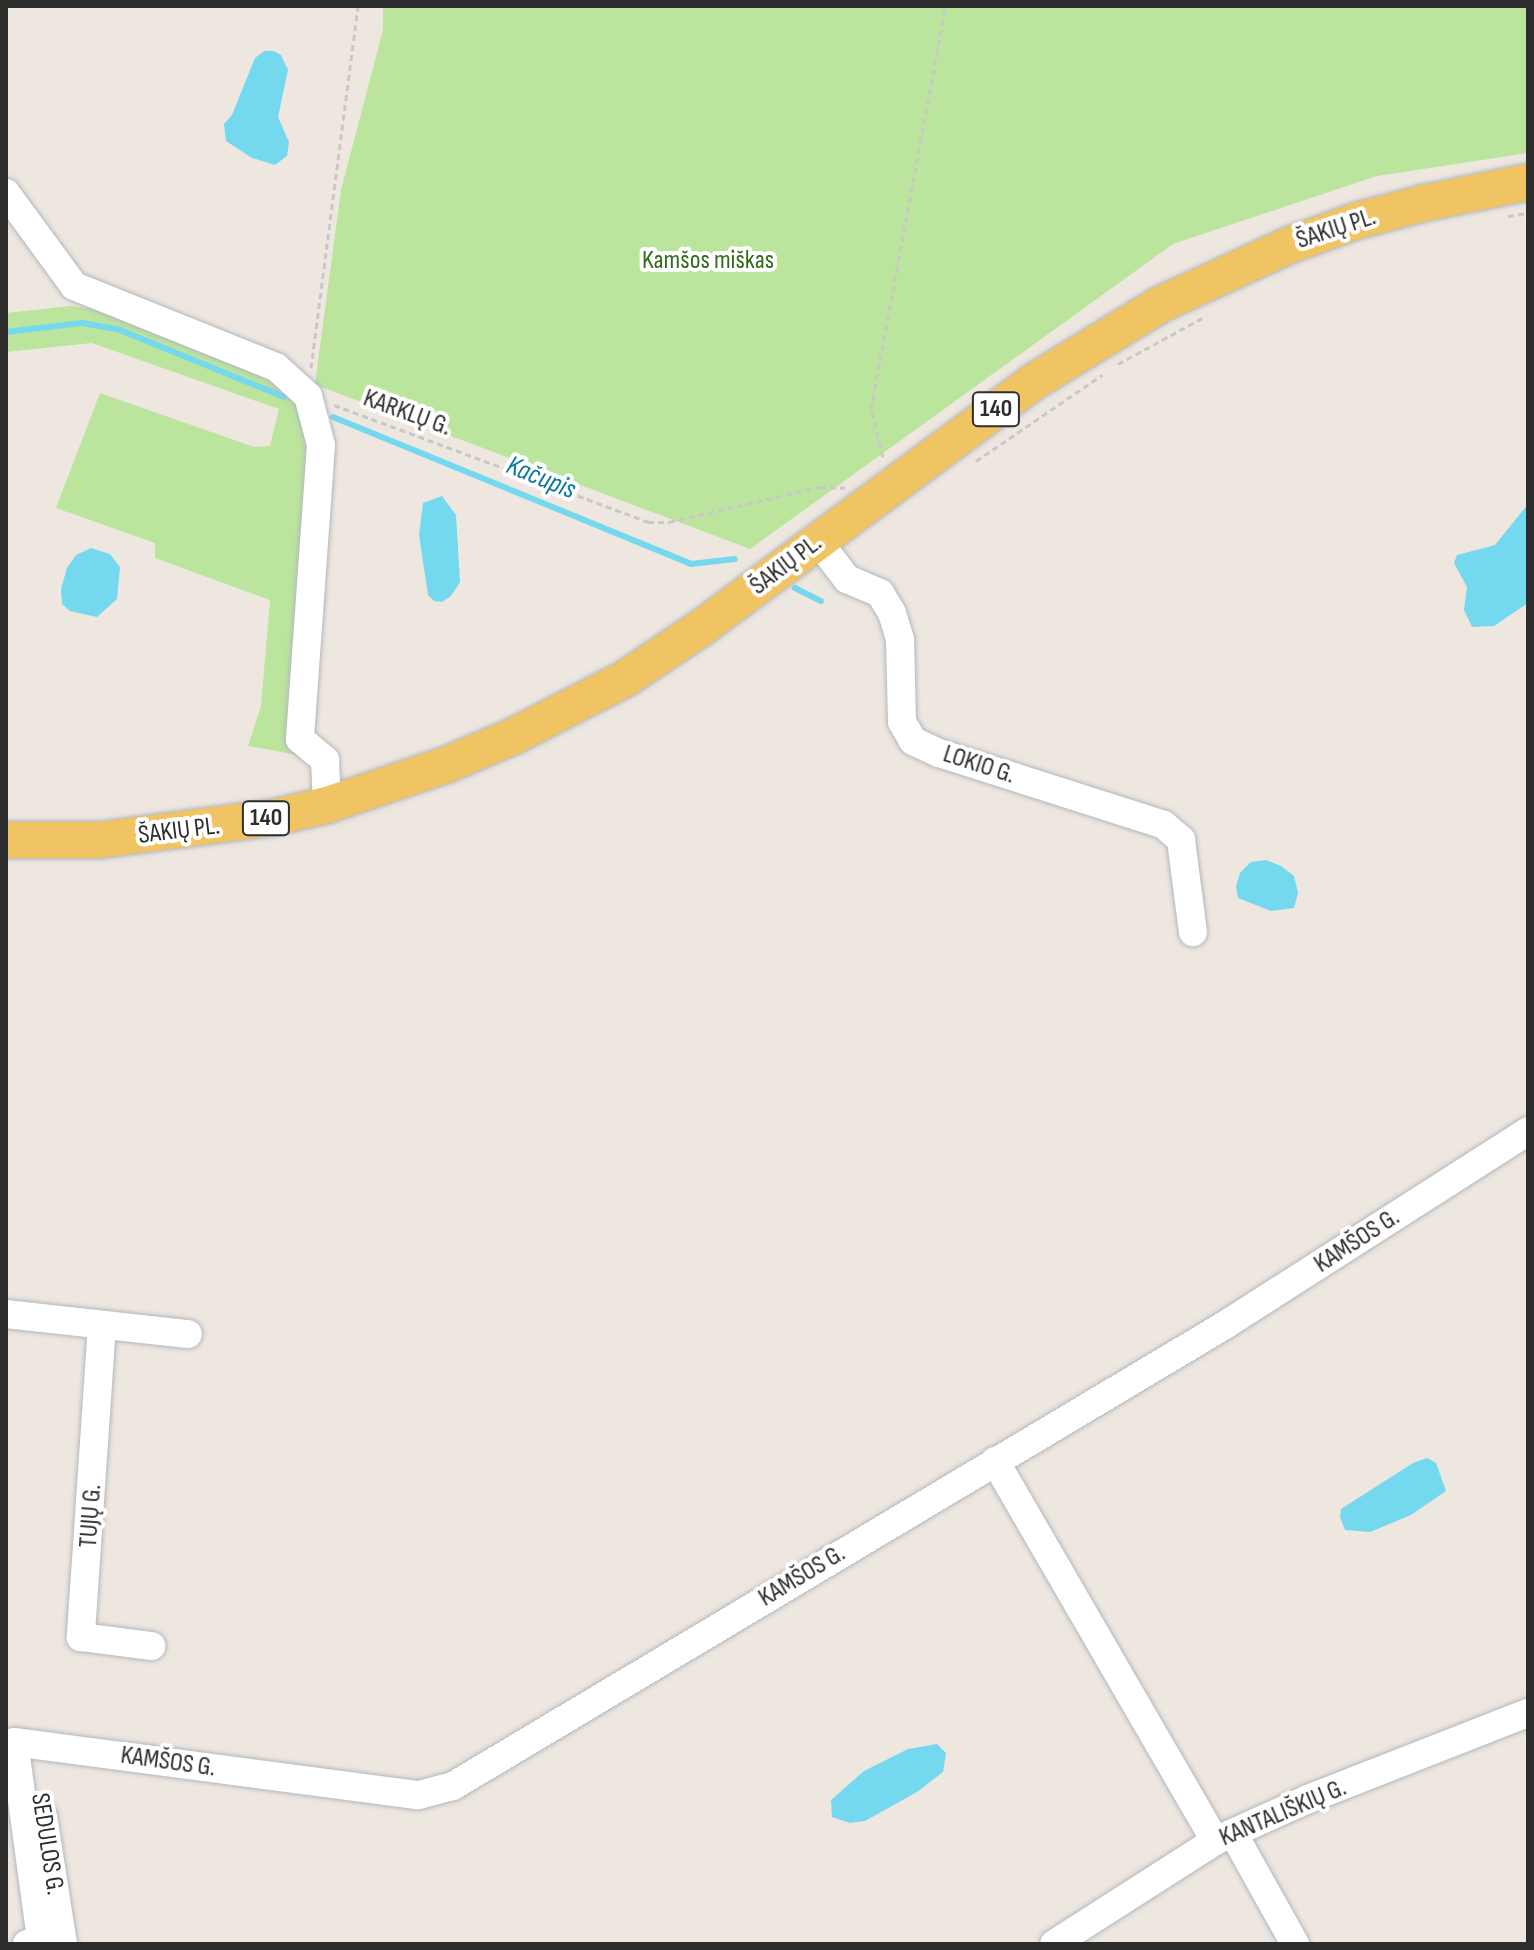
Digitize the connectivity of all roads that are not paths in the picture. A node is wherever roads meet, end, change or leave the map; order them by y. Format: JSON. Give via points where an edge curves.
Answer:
{"nodes":[{"id":1,"x":1528,"y":182,"type":"edge"},
{"id":2,"x":6,"y":193,"type":"edge"},
{"id":3,"x":818,"y":541,"type":"junction"},
{"id":4,"x":327,"y":805,"type":"junction"},
{"id":5,"x":6,"y":840,"type":"edge"},
{"id":6,"x":1193,"y":932,"type":"dead end"},
{"id":7,"x":1526,"y":1136,"type":"edge"},
{"id":8,"x":6,"y":1314,"type":"edge"},
{"id":9,"x":102,"y":1325,"type":"junction"},
{"id":10,"x":188,"y":1334,"type":"dead end"},
{"id":11,"x":995,"y":1461,"type":"junction"},
{"id":12,"x":151,"y":1646,"type":"dead end"},
{"id":13,"x":1528,"y":1713,"type":"edge"},
{"id":14,"x":17,"y":1740,"type":"edge"},
{"id":15,"x":1224,"y":1837,"type":"junction"},
{"id":16,"x":6,"y":1940,"type":"edge"},
{"id":17,"x":16,"y":1944,"type":"edge"},
{"id":18,"x":27,"y":1944,"type":"edge"},
{"id":19,"x":63,"y":1944,"type":"edge"},
{"id":20,"x":1054,"y":1944,"type":"edge"},
{"id":21,"x":1295,"y":1944,"type":"edge"}],
"edges":[{"from":1,"to":3,"type":"main road","name":"ŠAKIŲ PL.","number":"140","via":[[1356,221],[1216,277],[1033,382]]},
{"from":2,"to":4,"type":"street","via":[[74,286],[276,367],[308,396],[321,445],[300,739],[325,760]]},
{"from":3,"to":4,"type":"main road","name":"ŠAKIŲ PL.","number":"140","via":[[625,679],[446,765]]},
{"from":3,"to":6,"type":"street","name":"LOKIO G.","via":[[847,579],[880,593],[892,613],[900,640],[902,722],[913,741],[1164,825],[1181,840]]},
{"from":4,"to":5,"type":"main road","name":"ŠAKIŲ PL.","number":"140","via":[[185,832],[100,840]]},
{"from":7,"to":11,"type":"street","name":"KAMŠOS G."},
{"from":8,"to":9,"type":"street"},
{"from":9,"to":10,"type":"street"},
{"from":9,"to":12,"type":"street","name":"TUJŲ G.","via":[[81,1637]]},
{"from":11,"to":14,"type":"street","name":"KAMŠOS G.","via":[[453,1786],[419,1795]]},
{"from":11,"to":15,"type":"street"},
{"from":13,"to":15,"type":"street","name":"KANTALIŠKIŲ G."},
{"from":14,"to":18,"type":"street","via":[[41,1939]]},
{"from":14,"to":19,"type":"street","name":"SEDULOS G."},
{"from":15,"to":20,"type":"street","name":"KANTALIŠKIŲ G."},
{"from":15,"to":21,"type":"street"},
{"from":16,"to":17,"type":"street"}]}
